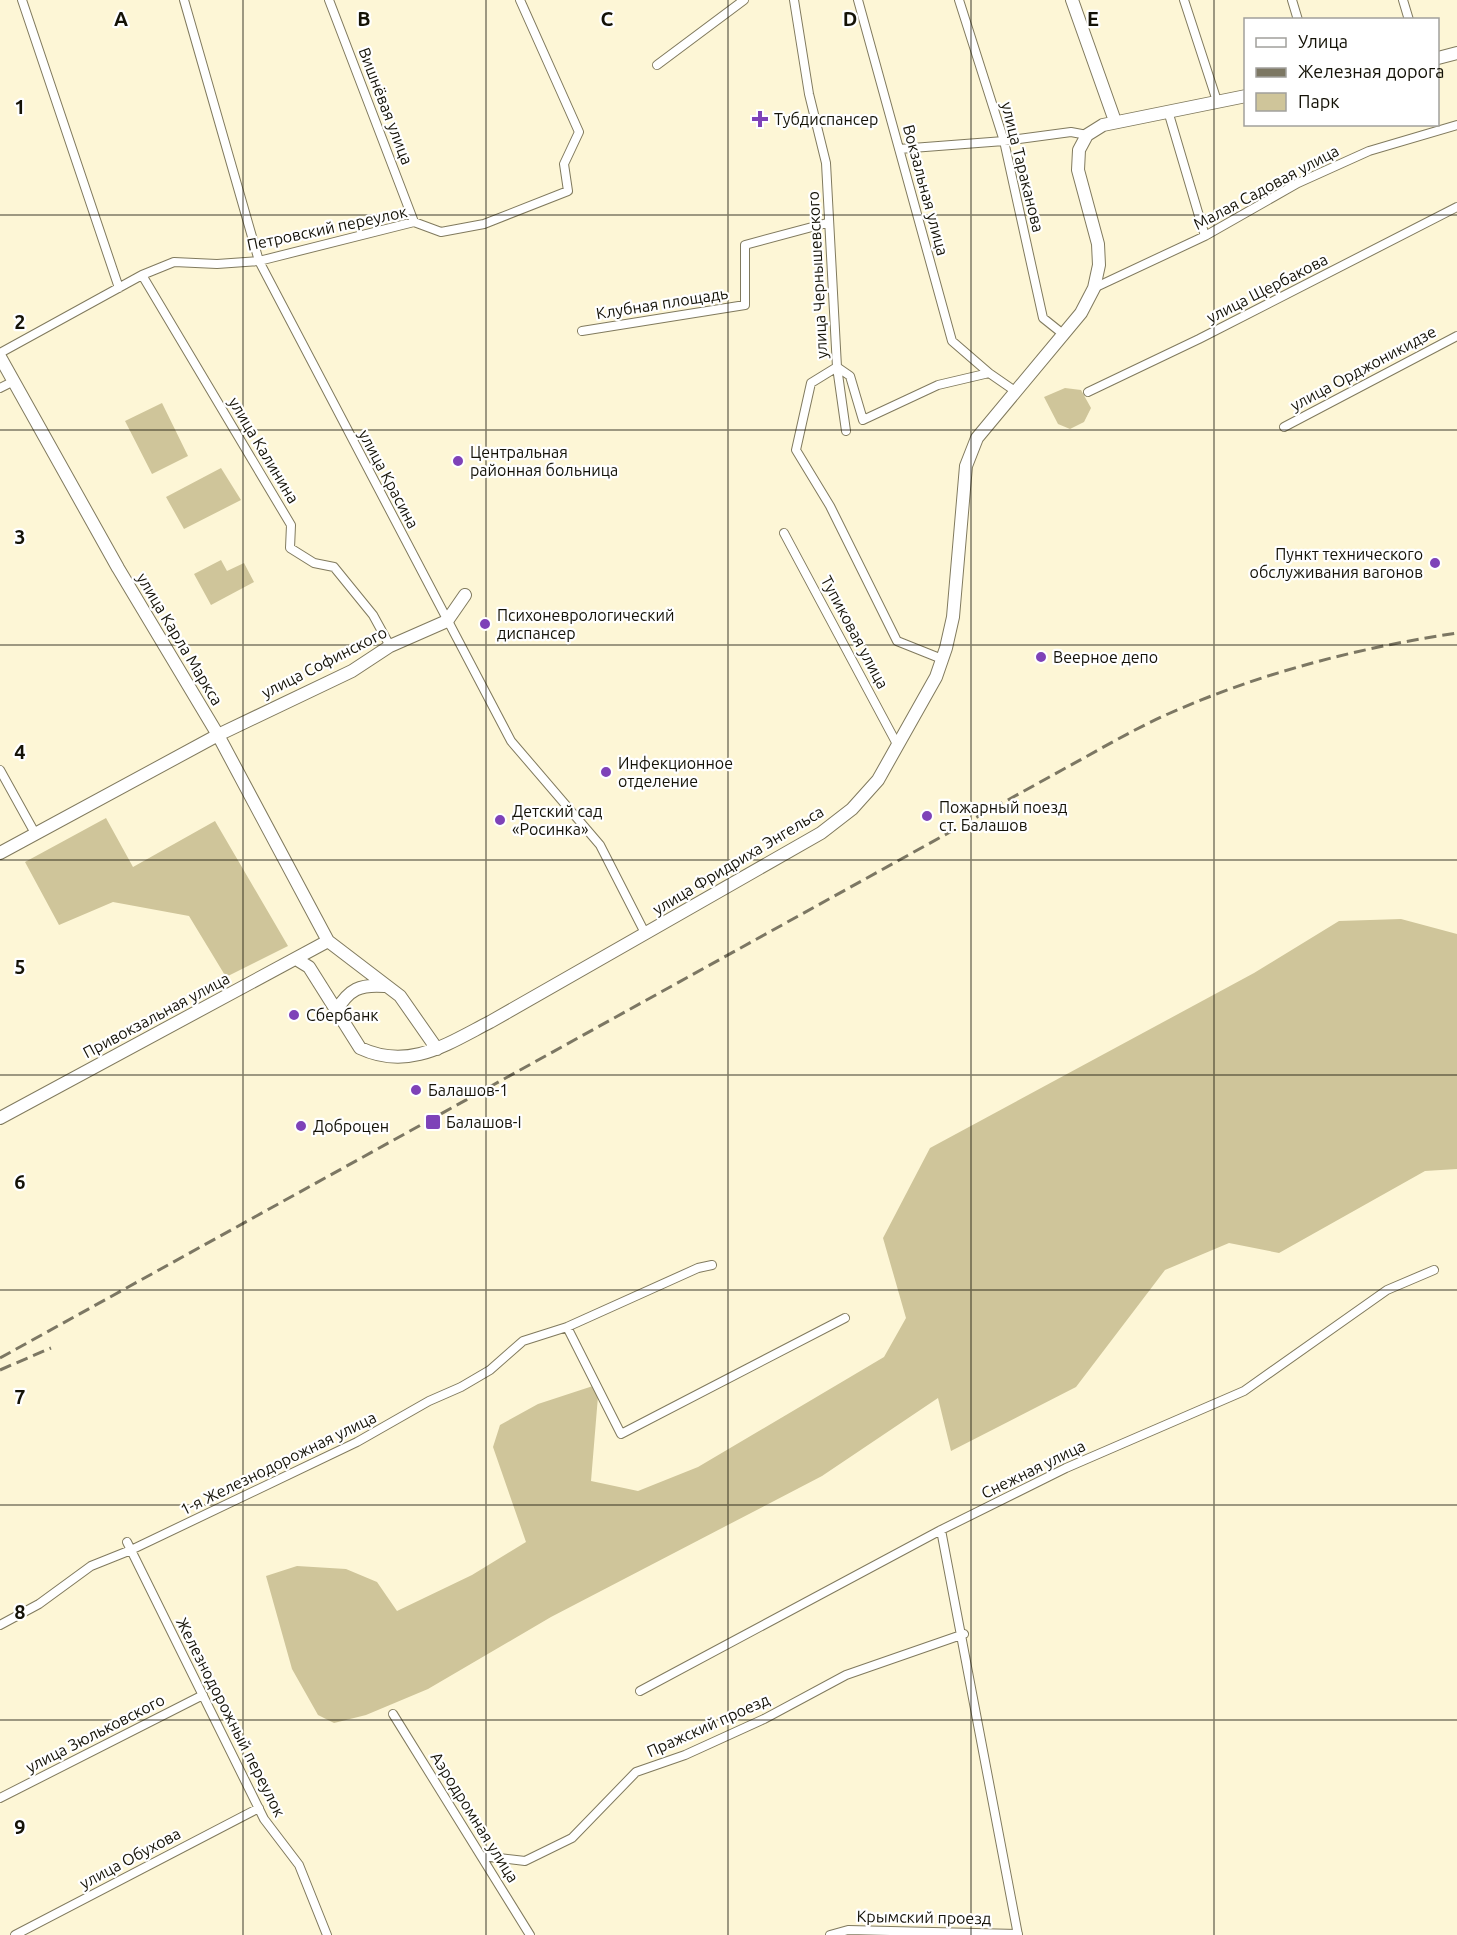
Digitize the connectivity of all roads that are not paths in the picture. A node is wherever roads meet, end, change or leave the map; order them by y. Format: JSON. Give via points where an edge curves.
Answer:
{"nodes":[{"id":1,"x":22,"y":0,"type":"edge"},
{"id":2,"x":184,"y":0,"type":"edge"},
{"id":3,"x":329,"y":0,"type":"edge"},
{"id":4,"x":520,"y":0,"type":"edge"},
{"id":5,"x":744,"y":0,"type":"edge"},
{"id":6,"x":794,"y":0,"type":"edge"},
{"id":7,"x":858,"y":0,"type":"edge"},
{"id":8,"x":959,"y":0,"type":"edge"},
{"id":9,"x":1072,"y":0,"type":"edge"},
{"id":10,"x":1184,"y":0,"type":"edge"},
{"id":11,"x":1292,"y":0,"type":"edge"},
{"id":12,"x":1403,"y":0,"type":"edge"},
{"id":13,"x":1297,"y":18,"type":"edge"},
{"id":14,"x":1408,"y":18,"type":"edge"},
{"id":15,"x":1457,"y":53,"type":"edge"},
{"id":16,"x":1439,"y":58,"type":"edge"},
{"id":17,"x":657,"y":64,"type":"dead end"},
{"id":18,"x":1244,"y":96,"type":"edge"},
{"id":19,"x":1217,"y":101,"type":"junction"},
{"id":20,"x":1168,"y":111,"type":"junction"},
{"id":21,"x":1115,"y":122,"type":"junction"},
{"id":22,"x":1457,"y":125,"type":"edge"},
{"id":23,"x":1087,"y":135,"type":"junction"},
{"id":24,"x":1004,"y":141,"type":"junction"},
{"id":25,"x":899,"y":149,"type":"junction"},
{"id":26,"x":1457,"y":207,"type":"edge"},
{"id":27,"x":414,"y":222,"type":"junction"},
{"id":28,"x":827,"y":223,"type":"junction"},
{"id":29,"x":1205,"y":236,"type":"junction"},
{"id":30,"x":259,"y":261,"type":"junction"},
{"id":31,"x":142,"y":275,"type":"junction"},
{"id":32,"x":119,"y":288,"type":"junction"},
{"id":33,"x":1094,"y":288,"type":"junction"},
{"id":34,"x":582,"y":331,"type":"dead end"},
{"id":35,"x":1063,"y":334,"type":"junction"},
{"id":36,"x":1457,"y":336,"type":"edge"},
{"id":37,"x":0,"y":355,"type":"edge"},
{"id":38,"x":837,"y":367,"type":"junction"},
{"id":39,"x":989,"y":373,"type":"junction"},
{"id":40,"x":12,"y":382,"type":"junction"},
{"id":41,"x":0,"y":388,"type":"edge"},
{"id":42,"x":1015,"y":391,"type":"junction"},
{"id":43,"x":1088,"y":392,"type":"dead end"},
{"id":44,"x":1284,"y":427,"type":"dead end"},
{"id":45,"x":846,"y":431,"type":"dead end"},
{"id":46,"x":784,"y":533,"type":"dead end"},
{"id":47,"x":465,"y":595,"type":"dead end"},
{"id":48,"x":447,"y":621,"type":"junction"},
{"id":49,"x":390,"y":646,"type":"junction"},
{"id":50,"x":942,"y":659,"type":"junction"},
{"id":51,"x":218,"y":735,"type":"junction"},
{"id":52,"x":898,"y":746,"type":"junction"},
{"id":53,"x":0,"y":770,"type":"edge"},
{"id":54,"x":36,"y":835,"type":"junction"},
{"id":55,"x":0,"y":853,"type":"edge"},
{"id":56,"x":645,"y":933,"type":"junction"},
{"id":57,"x":328,"y":941,"type":"junction"},
{"id":58,"x":296,"y":959,"type":"junction"},
{"id":59,"x":386,"y":986,"type":"junction"},
{"id":60,"x":336,"y":1011,"type":"junction"},
{"id":61,"x":436,"y":1049,"type":"junction"},
{"id":62,"x":0,"y":1118,"type":"edge"},
{"id":63,"x":712,"y":1265,"type":"dead end"},
{"id":64,"x":1434,"y":1270,"type":"dead end"},
{"id":65,"x":845,"y":1318,"type":"dead end"},
{"id":66,"x":567,"y":1327,"type":"junction"},
{"id":67,"x":941,"y":1530,"type":"junction"},
{"id":68,"x":129,"y":1546,"type":"junction"},
{"id":69,"x":0,"y":1625,"type":"edge"},
{"id":70,"x":963,"y":1635,"type":"junction"},
{"id":71,"x":640,"y":1691,"type":"dead end"},
{"id":72,"x":203,"y":1695,"type":"junction"},
{"id":73,"x":393,"y":1714,"type":"dead end"},
{"id":74,"x":0,"y":1798,"type":"edge"},
{"id":75,"x":259,"y":1808,"type":"junction"},
{"id":76,"x":482,"y":1856,"type":"junction"},
{"id":77,"x":937,"y":1933,"type":"edge"},
{"id":78,"x":324,"y":1934,"type":"edge"},
{"id":79,"x":1018,"y":1934,"type":"edge"},
{"id":80,"x":15,"y":1935,"type":"edge"},
{"id":81,"x":530,"y":1935,"type":"edge"},
{"id":82,"x":830,"y":1935,"type":"edge"}],
"edges":[{"from":1,"to":32,"type":"street"},
{"from":2,"to":30,"type":"street","name":"улица Красина"},
{"from":3,"to":27,"type":"street","name":"Вишнёвая улица"},
{"from":4,"to":27,"type":"street","name":"Петровский переулок","via":[[579,132],[564,164],[568,191],[484,224],[441,232]]},
{"from":5,"to":17,"type":"street"},
{"from":6,"to":28,"type":"street","name":"улица Чернышевского","via":[[809,94],[826,163]]},
{"from":7,"to":25,"type":"street","name":"Вокзальная улица"},
{"from":8,"to":24,"type":"street","name":"улица Тараканова"},
{"from":9,"to":21,"type":"main road"},
{"from":10,"to":19,"type":"street"},
{"from":11,"to":13,"type":"street"},
{"from":12,"to":14,"type":"street"},
{"from":15,"to":16,"type":"main road"},
{"from":18,"to":19,"type":"main road"},
{"from":19,"to":20,"type":"main road"},
{"from":20,"to":21,"type":"main road"},
{"from":20,"to":29,"type":"street"},
{"from":21,"to":23,"type":"main road"},
{"from":22,"to":29,"type":"street","name":"Малая Садовая улица","via":[[1369,151],[1298,183]]},
{"from":23,"to":24,"type":"street","via":[[1071,132]]},
{"from":23,"to":33,"type":"main road","name":"улица Фридриха Энгельса","via":[[1079,150],[1078,170],[1098,244],[1100,265]]},
{"from":24,"to":25,"type":"street"},
{"from":24,"to":35,"type":"street","name":"улица Тараканова","via":[[1043,318]]},
{"from":25,"to":39,"type":"street","name":"Вокзальная улица","via":[[952,341]]},
{"from":26,"to":43,"type":"street","name":"улица Щербакова"},
{"from":27,"to":30,"type":"street","name":"Петровский переулок"},
{"from":28,"to":34,"type":"street","name":"Клубная площадь","via":[[746,245],[745,305]]},
{"from":28,"to":38,"type":"street","name":"улица Чернышевского"},
{"from":29,"to":33,"type":"street","name":"Малая Садовая улица"},
{"from":30,"to":31,"type":"street","name":"Петровский переулок","via":[[174,262]]},
{"from":30,"to":48,"type":"street","name":"улица Красина"},
{"from":31,"to":32,"type":"street","name":"Петровский переулок"},
{"from":31,"to":49,"type":"street","name":"улица Калинина","via":[[291,525],[290,548],[314,563],[334,567],[373,615]]},
{"from":32,"to":37,"type":"street","name":"Петровский переулок"},
{"from":33,"to":35,"type":"main road","name":"улица Фридриха Энгельса","via":[[1081,313]]},
{"from":35,"to":42,"type":"main road","name":"улица Фридриха Энгельса"},
{"from":36,"to":44,"type":"street","name":"улица Орджоникидзе"},
{"from":37,"to":40,"type":"main road","name":"улица Карла Маркса"},
{"from":38,"to":39,"type":"street","via":[[850,376],[863,420],[938,385]]},
{"from":38,"to":45,"type":"street"},
{"from":38,"to":50,"type":"street","name":"улица Чернышевского","via":[[811,383],[796,450],[830,506],[897,641]]},
{"from":39,"to":42,"type":"street","name":"Вокзальная улица"},
{"from":40,"to":41,"type":"street"},
{"from":40,"to":51,"type":"main road","name":"улица Карла Маркса"},
{"from":42,"to":50,"type":"main road","name":"улица Фридриха Энгельса","via":[[977,438],[966,466],[953,617]]},
{"from":46,"to":52,"type":"street","name":"Тупиковая улица"},
{"from":47,"to":48,"type":"main road"},
{"from":48,"to":49,"type":"main road","name":"улица Софинского"},
{"from":48,"to":56,"type":"street","name":"улица Красина","via":[[511,741],[600,845]]},
{"from":49,"to":51,"type":"main road","name":"улица Софинского","via":[[352,671]]},
{"from":50,"to":52,"type":"main road","name":"улица Фридриха Энгельса"},
{"from":51,"to":54,"type":"main road","name":"улица Софинского"},
{"from":51,"to":57,"type":"main road","name":"улица Карла Маркса"},
{"from":52,"to":56,"type":"main road","name":"улица Фридриха Энгельса","via":[[878,780],[852,809],[820,833]]},
{"from":53,"to":54,"type":"street"},
{"from":54,"to":55,"type":"main road","name":"улица Софинского"},
{"from":56,"to":61,"type":"main road","name":"улица Фридриха Энгельса"},
{"from":57,"to":58,"type":"main road","name":"Привокзальная улица"},
{"from":57,"to":59,"type":"main road"},
{"from":58,"to":60,"type":"main road","name":"улица Фридриха Энгельса","via":[[309,967]]},
{"from":58,"to":62,"type":"main road","name":"Привокзальная улица"},
{"from":59,"to":60,"type":"main road","via":[[367,985],[345,995]]},
{"from":59,"to":61,"type":"main road","via":[[400,996]]},
{"from":60,"to":61,"type":"main road","name":"улица Фридриха Энгельса","via":[[355,1043],[373,1055],[414,1057]]},
{"from":63,"to":66,"type":"street","name":"1-я Железнодорожная улица"},
{"from":64,"to":67,"type":"street","name":"Снежная улица","via":[[1387,1290],[1244,1391],[1066,1468]]},
{"from":65,"to":66,"type":"street","via":[[621,1434]]},
{"from":66,"to":68,"type":"street","name":"1-я Железнодорожная улица","via":[[523,1341],[490,1371],[357,1442]]},
{"from":67,"to":70,"type":"street"},
{"from":67,"to":71,"type":"street","name":"Снежная улица"},
{"from":68,"to":69,"type":"street","name":"1-я Железнодорожная улица"},
{"from":68,"to":72,"type":"street","name":"Железнодорожный переулок"},
{"from":70,"to":76,"type":"street","name":"Пражский проезд","via":[[846,1675],[764,1719],[685,1755],[636,1772],[572,1838],[525,1861]]},
{"from":70,"to":79,"type":"street"},
{"from":72,"to":74,"type":"street","name":"улица Зюльковского"},
{"from":72,"to":75,"type":"street","name":"Железнодорожный переулок"},
{"from":73,"to":76,"type":"street","name":"Аэродромная улица"},
{"from":75,"to":78,"type":"street","name":"Железнодорожный переулок","via":[[277,1840],[299,1866],[324,1924]]},
{"from":75,"to":80,"type":"street","name":"улица Обухова"},
{"from":76,"to":81,"type":"street","name":"Аэродромная улица"},
{"from":77,"to":79,"type":"street","name":"Крымский проезд"},
{"from":77,"to":82,"type":"street","name":"Крымский проезд","via":[[848,1930]]}]}
